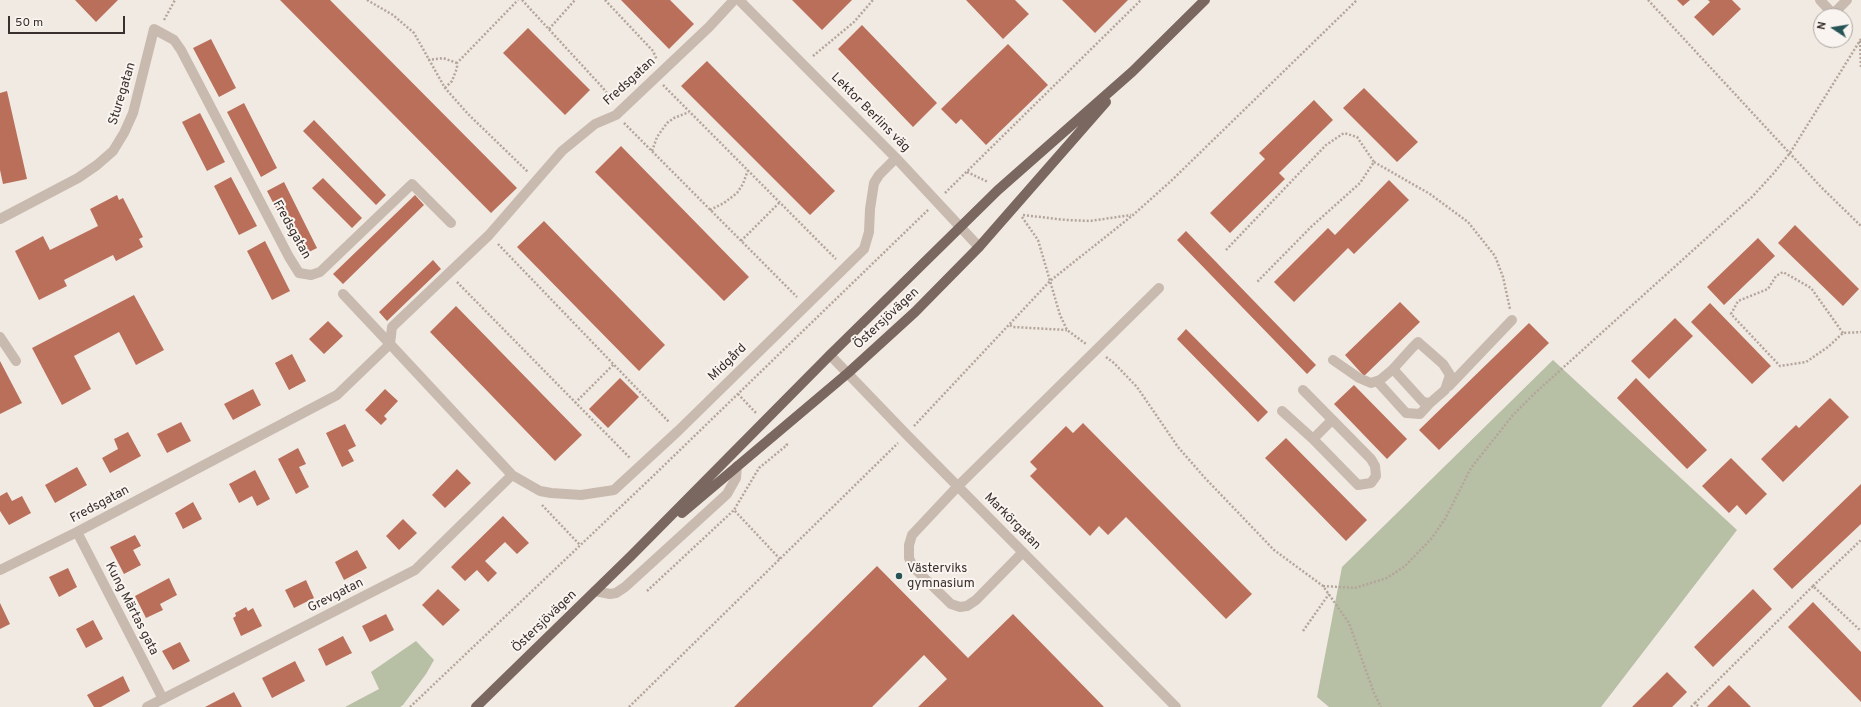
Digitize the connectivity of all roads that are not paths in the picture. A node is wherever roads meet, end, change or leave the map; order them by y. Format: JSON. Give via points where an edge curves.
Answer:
{"nodes":[{"id":1,"x":734,"y":0,"type":"edge"},
{"id":2,"x":739,"y":0,"type":"edge"},
{"id":3,"x":1205,"y":0,"type":"edge"},
{"id":4,"x":1820,"y":0,"type":"edge"},
{"id":5,"x":1847,"y":0,"type":"edge"},
{"id":6,"x":155,"y":30,"type":"joint"},
{"id":7,"x":1132,"y":72,"type":"junction"},
{"id":8,"x":896,"y":158,"type":"junction"},
{"id":9,"x":0,"y":219,"type":"edge"},
{"id":10,"x":451,"y":224,"type":"dead end"},
{"id":11,"x":961,"y":228,"type":"junction"},
{"id":12,"x":979,"y":247,"type":"junction"},
{"id":13,"x":1160,"y":288,"type":"dead end"},
{"id":14,"x":343,"y":294,"type":"dead end"},
{"id":15,"x":1512,"y":320,"type":"road end"},
{"id":16,"x":0,"y":336,"type":"edge"},
{"id":17,"x":390,"y":344,"type":"junction"},
{"id":18,"x":830,"y":355,"type":"junction"},
{"id":19,"x":1333,"y":360,"type":"dead end"},
{"id":20,"x":16,"y":361,"type":"dead end"},
{"id":21,"x":1393,"y":370,"type":"junction"},
{"id":22,"x":848,"y":373,"type":"junction"},
{"id":23,"x":1377,"y":381,"type":"junction"},
{"id":24,"x":1303,"y":390,"type":"dead end"},
{"id":25,"x":1445,"y":390,"type":"junction"},
{"id":26,"x":1430,"y":402,"type":"junction"},
{"id":27,"x":1282,"y":411,"type":"dead end"},
{"id":28,"x":1332,"y":420,"type":"junction"},
{"id":29,"x":1313,"y":439,"type":"junction"},
{"id":30,"x":737,"y":466,"type":"junction"},
{"id":31,"x":512,"y":475,"type":"junction"},
{"id":32,"x":958,"y":486,"type":"junction"},
{"id":33,"x":77,"y":532,"type":"junction"},
{"id":34,"x":1023,"y":552,"type":"junction"},
{"id":35,"x":631,"y":556,"type":"junction"},
{"id":36,"x":0,"y":570,"type":"edge"},
{"id":37,"x":595,"y":591,"type":"junction"},
{"id":38,"x":163,"y":699,"type":"junction"},
{"id":39,"x":147,"y":707,"type":"edge"},
{"id":40,"x":476,"y":707,"type":"edge"},
{"id":41,"x":1176,"y":707,"type":"edge"}],
"edges":[{"from":1,"to":17,"type":"street","name":"Fredsgatan","via":[[618,113],[595,124],[562,151],[489,235],[392,327]]},
{"from":2,"to":8,"type":"street","name":"Lektor Berlins väg"},
{"from":3,"to":7,"type":"main road","name":"Östersjövägen"},
{"from":4,"to":5,"type":"street","via":[[1833,14]]},
{"from":6,"to":9,"type":"street","name":"Sturegatan","via":[[133,113],[113,151],[97,166],[78,178]]},
{"from":6,"to":10,"type":"street","name":"Fredsgatan","via":[[174,40],[181,50],[299,273],[311,275],[320,272],[412,184]]},
{"from":7,"to":11,"type":"main road","name":"Östersjövägen","via":[[998,190]]},
{"from":7,"to":12,"type":"main road","name":"Östersjövägen"},
{"from":8,"to":11,"type":"street","name":"Lektor Berlins väg"},
{"from":8,"to":31,"type":"street","name":"Midgård","via":[[874,183],[869,232],[864,249],[614,490],[581,495],[540,491]]},
{"from":11,"to":12,"type":"street","name":"Lektor Berlins väg"},
{"from":11,"to":18,"type":"main road","name":"Östersjövägen"},
{"from":12,"to":22,"type":"main road","name":"Östersjövägen","via":[[915,312]]},
{"from":13,"to":32,"type":"street"},
{"from":14,"to":17,"type":"street"},
{"from":15,"to":25,"type":"street"},
{"from":16,"to":20,"type":"street"},
{"from":17,"to":31,"type":"street"},
{"from":17,"to":33,"type":"street","name":"Fredsgatan","via":[[337,395]]},
{"from":18,"to":22,"type":"street","name":"Markörgatan"},
{"from":18,"to":35,"type":"main road","name":"Östersjövägen"},
{"from":19,"to":23,"type":"street","via":[[1359,378],[1371,383]]},
{"from":21,"to":23,"type":"street"},
{"from":21,"to":25,"type":"street","via":[[1418,342],[1443,364],[1450,375]]},
{"from":21,"to":26,"type":"street","via":[[1423,402]]},
{"from":22,"to":30,"type":"main road","name":"Östersjövägen"},
{"from":22,"to":32,"type":"street","name":"Markörgatan"},
{"from":23,"to":26,"type":"street","via":[[1406,413],[1420,414]]},
{"from":24,"to":28,"type":"street"},
{"from":25,"to":26,"type":"street"},
{"from":27,"to":29,"type":"street"},
{"from":28,"to":29,"type":"street"},
{"from":28,"to":29,"type":"street","via":[[1376,466],[1376,476],[1371,483],[1358,485]]},
{"from":30,"to":35,"type":"main road","name":"Östersjövägen"},
{"from":30,"to":37,"type":"street","via":[[736,478],[727,494],[625,587],[610,594]]},
{"from":31,"to":38,"type":"street","name":"Grevgatan","via":[[415,570]]},
{"from":32,"to":34,"type":"street","name":"Markörgatan"},
{"from":32,"to":34,"type":"street","via":[[912,535],[909,558],[913,568],[951,604],[967,606]]},
{"from":33,"to":36,"type":"street","name":"Fredsgatan"},
{"from":33,"to":38,"type":"street","name":"Kung Märtas gata"},
{"from":34,"to":41,"type":"street","name":"Markörgatan"},
{"from":35,"to":37,"type":"main road","name":"Östersjövägen"},
{"from":37,"to":40,"type":"main road","name":"Östersjövägen"},
{"from":38,"to":39,"type":"street","name":"Grevgatan"}]}
